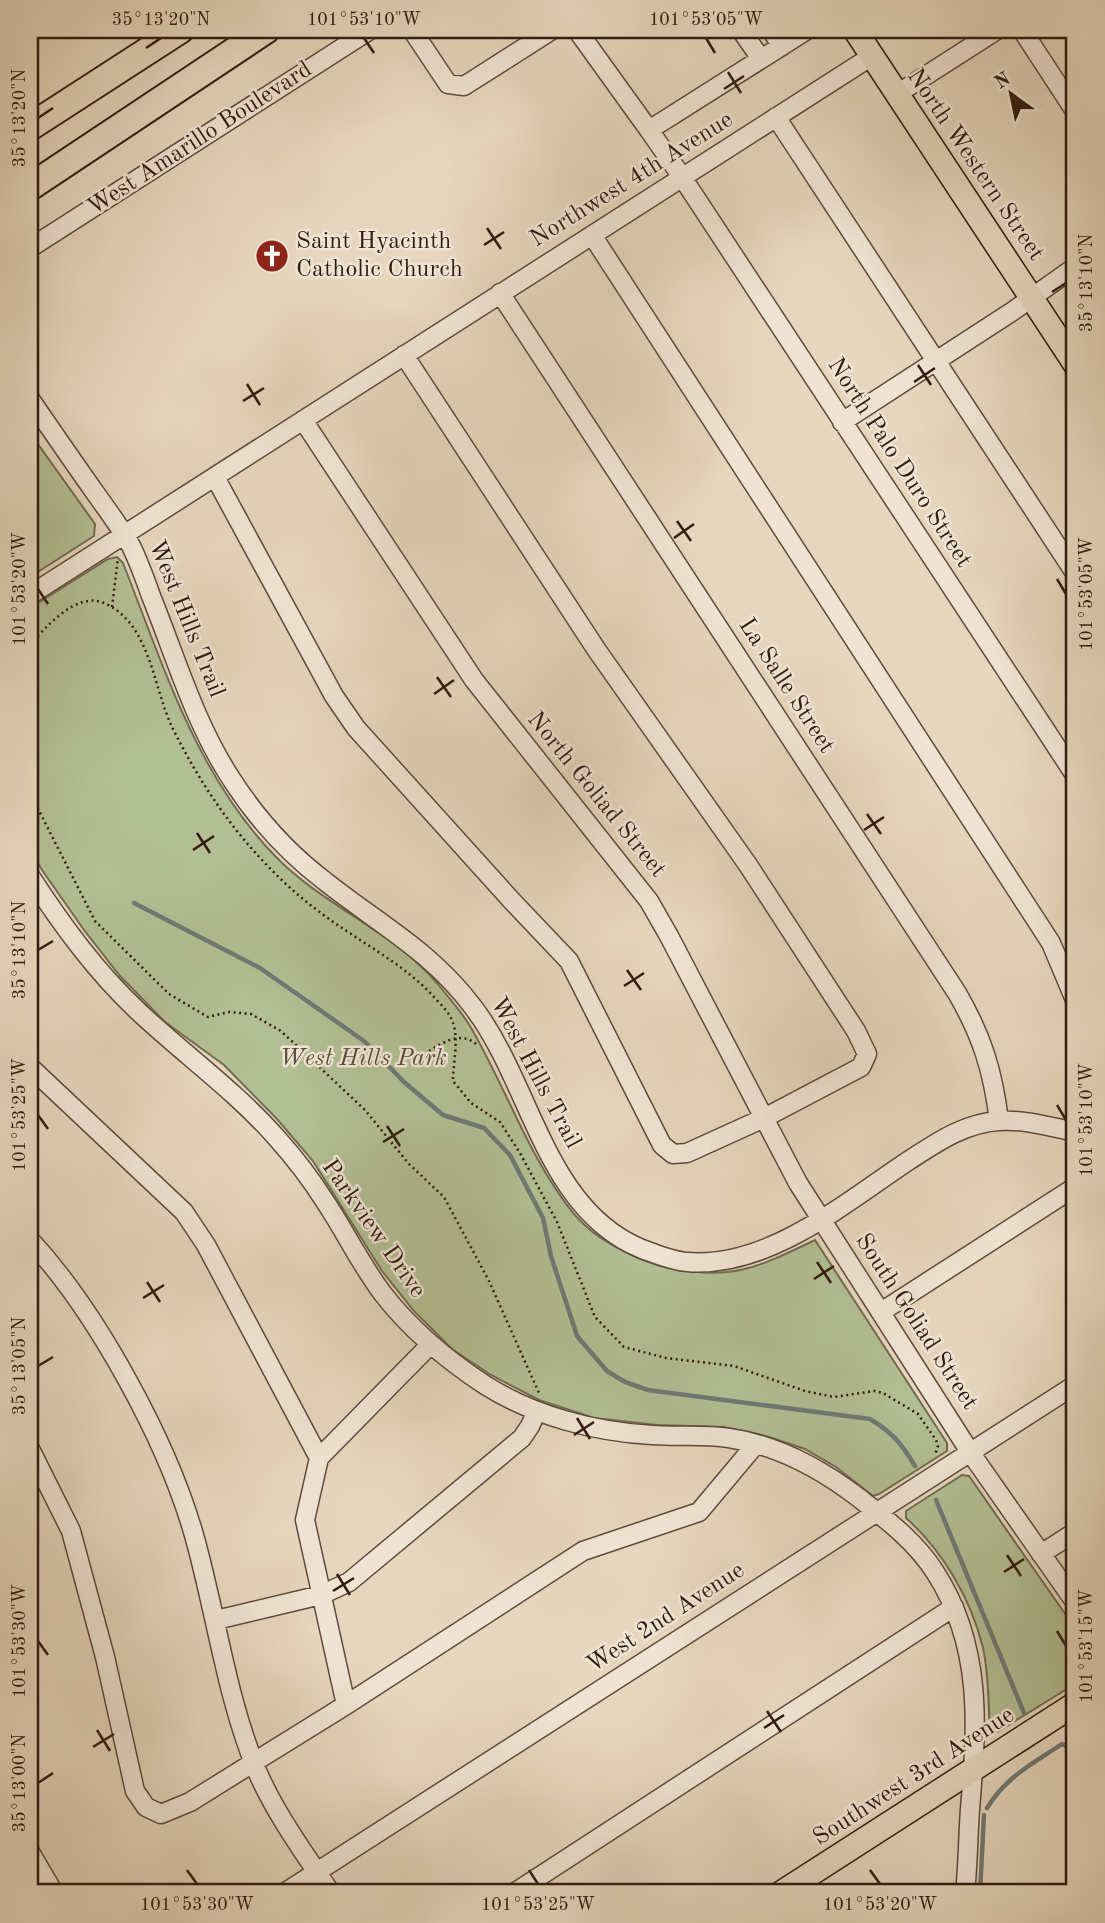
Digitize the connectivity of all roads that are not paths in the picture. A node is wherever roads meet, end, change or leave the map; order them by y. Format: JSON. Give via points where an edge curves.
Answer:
{"nodes":[{"id":1,"x":156,"y":30,"type":"edge"},
{"id":2,"x":180,"y":30,"type":"edge"},
{"id":3,"x":266,"y":30,"type":"edge"},
{"id":4,"x":287,"y":30,"type":"edge"},
{"id":5,"x":370,"y":30,"type":"edge"},
{"id":6,"x":412,"y":30,"type":"edge"},
{"id":7,"x":552,"y":30,"type":"edge"},
{"id":8,"x":577,"y":30,"type":"edge"},
{"id":9,"x":741,"y":30,"type":"edge"},
{"id":10,"x":771,"y":30,"type":"edge"},
{"id":11,"x":807,"y":30,"type":"edge"},
{"id":12,"x":855,"y":30,"type":"edge"},
{"id":13,"x":997,"y":30,"type":"edge"},
{"id":14,"x":1022,"y":30,"type":"edge"},
{"id":15,"x":782,"y":46,"type":"junction"},
{"id":16,"x":872,"y":56,"type":"junction"},
{"id":17,"x":222,"y":59,"type":"junction"},
{"id":18,"x":761,"y":59,"type":"junction"},
{"id":19,"x":897,"y":94,"type":"junction"},
{"id":20,"x":77,"y":96,"type":"junction"},
{"id":21,"x":1075,"y":111,"type":"edge"},
{"id":22,"x":776,"y":117,"type":"junction"},
{"id":23,"x":30,"y":127,"type":"edge"},
{"id":24,"x":649,"y":130,"type":"junction"},
{"id":25,"x":682,"y":177,"type":"junction"},
{"id":26,"x":30,"y":187,"type":"edge"},
{"id":27,"x":592,"y":235,"type":"junction"},
{"id":28,"x":30,"y":248,"type":"edge"},
{"id":29,"x":1075,"y":267,"type":"edge"},
{"id":30,"x":500,"y":293,"type":"junction"},
{"id":31,"x":1032,"y":297,"type":"junction"},
{"id":32,"x":404,"y":355,"type":"junction"},
{"id":33,"x":936,"y":362,"type":"junction"},
{"id":34,"x":1075,"y":364,"type":"edge"},
{"id":35,"x":30,"y":399,"type":"edge"},
{"id":36,"x":303,"y":420,"type":"junction"},
{"id":37,"x":842,"y":422,"type":"junction"},
{"id":38,"x":215,"y":477,"type":"junction"},
{"id":39,"x":124,"y":535,"type":"junction"},
{"id":40,"x":1075,"y":573,"type":"edge"},
{"id":41,"x":30,"y":595,"type":"edge"},
{"id":42,"x":1075,"y":775,"type":"edge"},
{"id":43,"x":30,"y":876,"type":"edge"},
{"id":44,"x":1075,"y":1000,"type":"edge"},
{"id":45,"x":30,"y":1067,"type":"edge"},
{"id":46,"x":764,"y":1118,"type":"junction"},
{"id":47,"x":999,"y":1121,"type":"junction"},
{"id":48,"x":1075,"y":1132,"type":"edge"},
{"id":49,"x":1075,"y":1187,"type":"edge"},
{"id":50,"x":821,"y":1219,"type":"junction"},
{"id":51,"x":30,"y":1240,"type":"edge"},
{"id":52,"x":881,"y":1312,"type":"junction"},
{"id":53,"x":431,"y":1344,"type":"junction"},
{"id":54,"x":1075,"y":1385,"type":"edge"},
{"id":55,"x":540,"y":1404,"type":"junction"},
{"id":56,"x":756,"y":1444,"type":"junction"},
{"id":57,"x":30,"y":1449,"type":"edge"},
{"id":58,"x":970,"y":1452,"type":"junction"},
{"id":59,"x":319,"y":1458,"type":"junction"},
{"id":60,"x":877,"y":1512,"type":"junction"},
{"id":61,"x":1075,"y":1532,"type":"edge"},
{"id":62,"x":1041,"y":1554,"type":"junction"},
{"id":63,"x":321,"y":1595,"type":"junction"},
{"id":64,"x":1075,"y":1602,"type":"edge"},
{"id":65,"x":954,"y":1606,"type":"junction"},
{"id":66,"x":216,"y":1619,"type":"junction"},
{"id":67,"x":1075,"y":1704,"type":"edge"},
{"id":68,"x":346,"y":1705,"type":"junction"},
{"id":69,"x":254,"y":1762,"type":"junction"},
{"id":70,"x":974,"y":1769,"type":"junction"},
{"id":71,"x":30,"y":1852,"type":"edge"},
{"id":72,"x":317,"y":1872,"type":"junction"},
{"id":73,"x":54,"y":1893,"type":"edge"},
{"id":74,"x":284,"y":1893,"type":"edge"},
{"id":75,"x":331,"y":1893,"type":"edge"},
{"id":76,"x":514,"y":1893,"type":"edge"},
{"id":77,"x":781,"y":1893,"type":"edge"},
{"id":78,"x":965,"y":1893,"type":"edge"}],
"edges":[{"from":1,"to":20,"type":"highway"},
{"from":2,"to":20,"type":"highway"},
{"from":3,"to":17,"type":"highway"},
{"from":4,"to":17,"type":"highway"},
{"from":5,"to":28,"type":"street","name":"West Amarillo Boulevard"},
{"from":6,"to":7,"type":"street","via":[[448,84],[464,86]]},
{"from":8,"to":24,"type":"street","name":"North Palo Duro Street"},
{"from":9,"to":18,"type":"street"},
{"from":10,"to":15,"type":"street"},
{"from":11,"to":15,"type":"street"},
{"from":12,"to":16,"type":"main road","name":"North Western Street"},
{"from":13,"to":19,"type":"street"},
{"from":14,"to":21,"type":"street"},
{"from":15,"to":18,"type":"street"},
{"from":16,"to":19,"type":"main road","name":"North Western Street"},
{"from":16,"to":22,"type":"street","name":"Northwest 4th Avenue"},
{"from":17,"to":26,"type":"highway"},
{"from":18,"to":24,"type":"street"},
{"from":19,"to":31,"type":"main road","name":"North Western Street"},
{"from":20,"to":23,"type":"highway"},
{"from":22,"to":25,"type":"street","name":"Northwest 4th Avenue"},
{"from":22,"to":33,"type":"street"},
{"from":24,"to":25,"type":"street","name":"North Palo Duro Street"},
{"from":25,"to":27,"type":"street","name":"Northwest 4th Avenue"},
{"from":25,"to":37,"type":"street","name":"North Palo Duro Street"},
{"from":27,"to":30,"type":"street","name":"Northwest 4th Avenue"},
{"from":27,"to":44,"type":"street","via":[[1051,943]]},
{"from":29,"to":31,"type":"street"},
{"from":30,"to":32,"type":"street","name":"Northwest 4th Avenue"},
{"from":30,"to":47,"type":"street","name":"La Salle Street","via":[[957,993],[986,1052]]},
{"from":31,"to":33,"type":"street"},
{"from":31,"to":34,"type":"main road","name":"North Western Street"},
{"from":32,"to":36,"type":"street","name":"Northwest 4th Avenue"},
{"from":32,"to":46,"type":"street","via":[[596,649],[748,864],[862,1042],[867,1054],[861,1067]]},
{"from":33,"to":37,"type":"street"},
{"from":33,"to":40,"type":"street"},
{"from":35,"to":39,"type":"street","name":"West Hills Trail"},
{"from":36,"to":38,"type":"street","name":"Northwest 4th Avenue"},
{"from":36,"to":46,"type":"street","name":"North Goliad Street","via":[[474,680],[649,901]]},
{"from":37,"to":42,"type":"street","name":"North Palo Duro Street"},
{"from":38,"to":39,"type":"street","name":"Northwest 4th Avenue"},
{"from":38,"to":46,"type":"street","via":[[334,696],[356,728],[569,961],[662,1145],[673,1154],[687,1153]]},
{"from":39,"to":41,"type":"street","name":"Northwest 4th Avenue"},
{"from":39,"to":50,"type":"street","name":"West Hills Trail","via":[[200,720],[232,780],[268,828],[298,858],[409,941],[473,1007],[499,1049],[554,1162],[594,1219],[625,1242],[686,1262],[755,1253]]},
{"from":43,"to":53,"type":"street","name":"Parkview Drive","via":[[117,990],[235,1094],[289,1153],[384,1294]]},
{"from":45,"to":59,"type":"street","via":[[184,1212]]},
{"from":46,"to":50,"type":"street","name":"North Goliad Street"},
{"from":47,"to":48,"type":"street","name":"West Hills Trail"},
{"from":47,"to":50,"type":"street","name":"West Hills Trail","via":[[968,1128],[935,1144]]},
{"from":49,"to":52,"type":"street"},
{"from":50,"to":52,"type":"street","name":"South Goliad Street"},
{"from":51,"to":66,"type":"street","via":[[100,1335],[166,1459],[193,1533]]},
{"from":52,"to":58,"type":"street","name":"South Goliad Street"},
{"from":53,"to":55,"type":"street","name":"Parkview Drive","via":[[489,1387]]},
{"from":53,"to":59,"type":"street"},
{"from":54,"to":58,"type":"street","name":"West 2nd Avenue"},
{"from":55,"to":56,"type":"street","name":"Parkview Drive","via":[[564,1420],[612,1431],[718,1437]]},
{"from":55,"to":63,"type":"street","via":[[522,1438],[349,1582]]},
{"from":56,"to":60,"type":"street","name":"Parkview Drive","via":[[800,1459]]},
{"from":56,"to":68,"type":"street","via":[[699,1512],[583,1551]]},
{"from":57,"to":69,"type":"street","via":[[71,1531],[135,1791],[146,1807],[161,1814],[190,1802]]},
{"from":58,"to":60,"type":"street","name":"West 2nd Avenue"},
{"from":58,"to":62,"type":"street","name":"South Goliad Street"},
{"from":59,"to":63,"type":"street","via":[[305,1520]]},
{"from":60,"to":65,"type":"street","name":"Parkview Drive","via":[[925,1558]]},
{"from":60,"to":72,"type":"street","name":"West 2nd Avenue"},
{"from":61,"to":62,"type":"street"},
{"from":62,"to":64,"type":"street","name":"South Goliad Street"},
{"from":63,"to":66,"type":"street"},
{"from":63,"to":68,"type":"street"},
{"from":65,"to":70,"type":"street","name":"Parkview Drive","via":[[973,1674]]},
{"from":65,"to":76,"type":"street"},
{"from":66,"to":69,"type":"street"},
{"from":67,"to":70,"type":"main road","name":"Southwest 3rd Avenue"},
{"from":68,"to":69,"type":"street"},
{"from":69,"to":72,"type":"street","via":[[273,1805]]},
{"from":70,"to":77,"type":"main road","name":"Southwest 3rd Avenue"},
{"from":70,"to":78,"type":"street","name":"Parkview Drive"},
{"from":71,"to":73,"type":"street"},
{"from":72,"to":74,"type":"street","name":"West 2nd Avenue"},
{"from":72,"to":75,"type":"street"}]}
